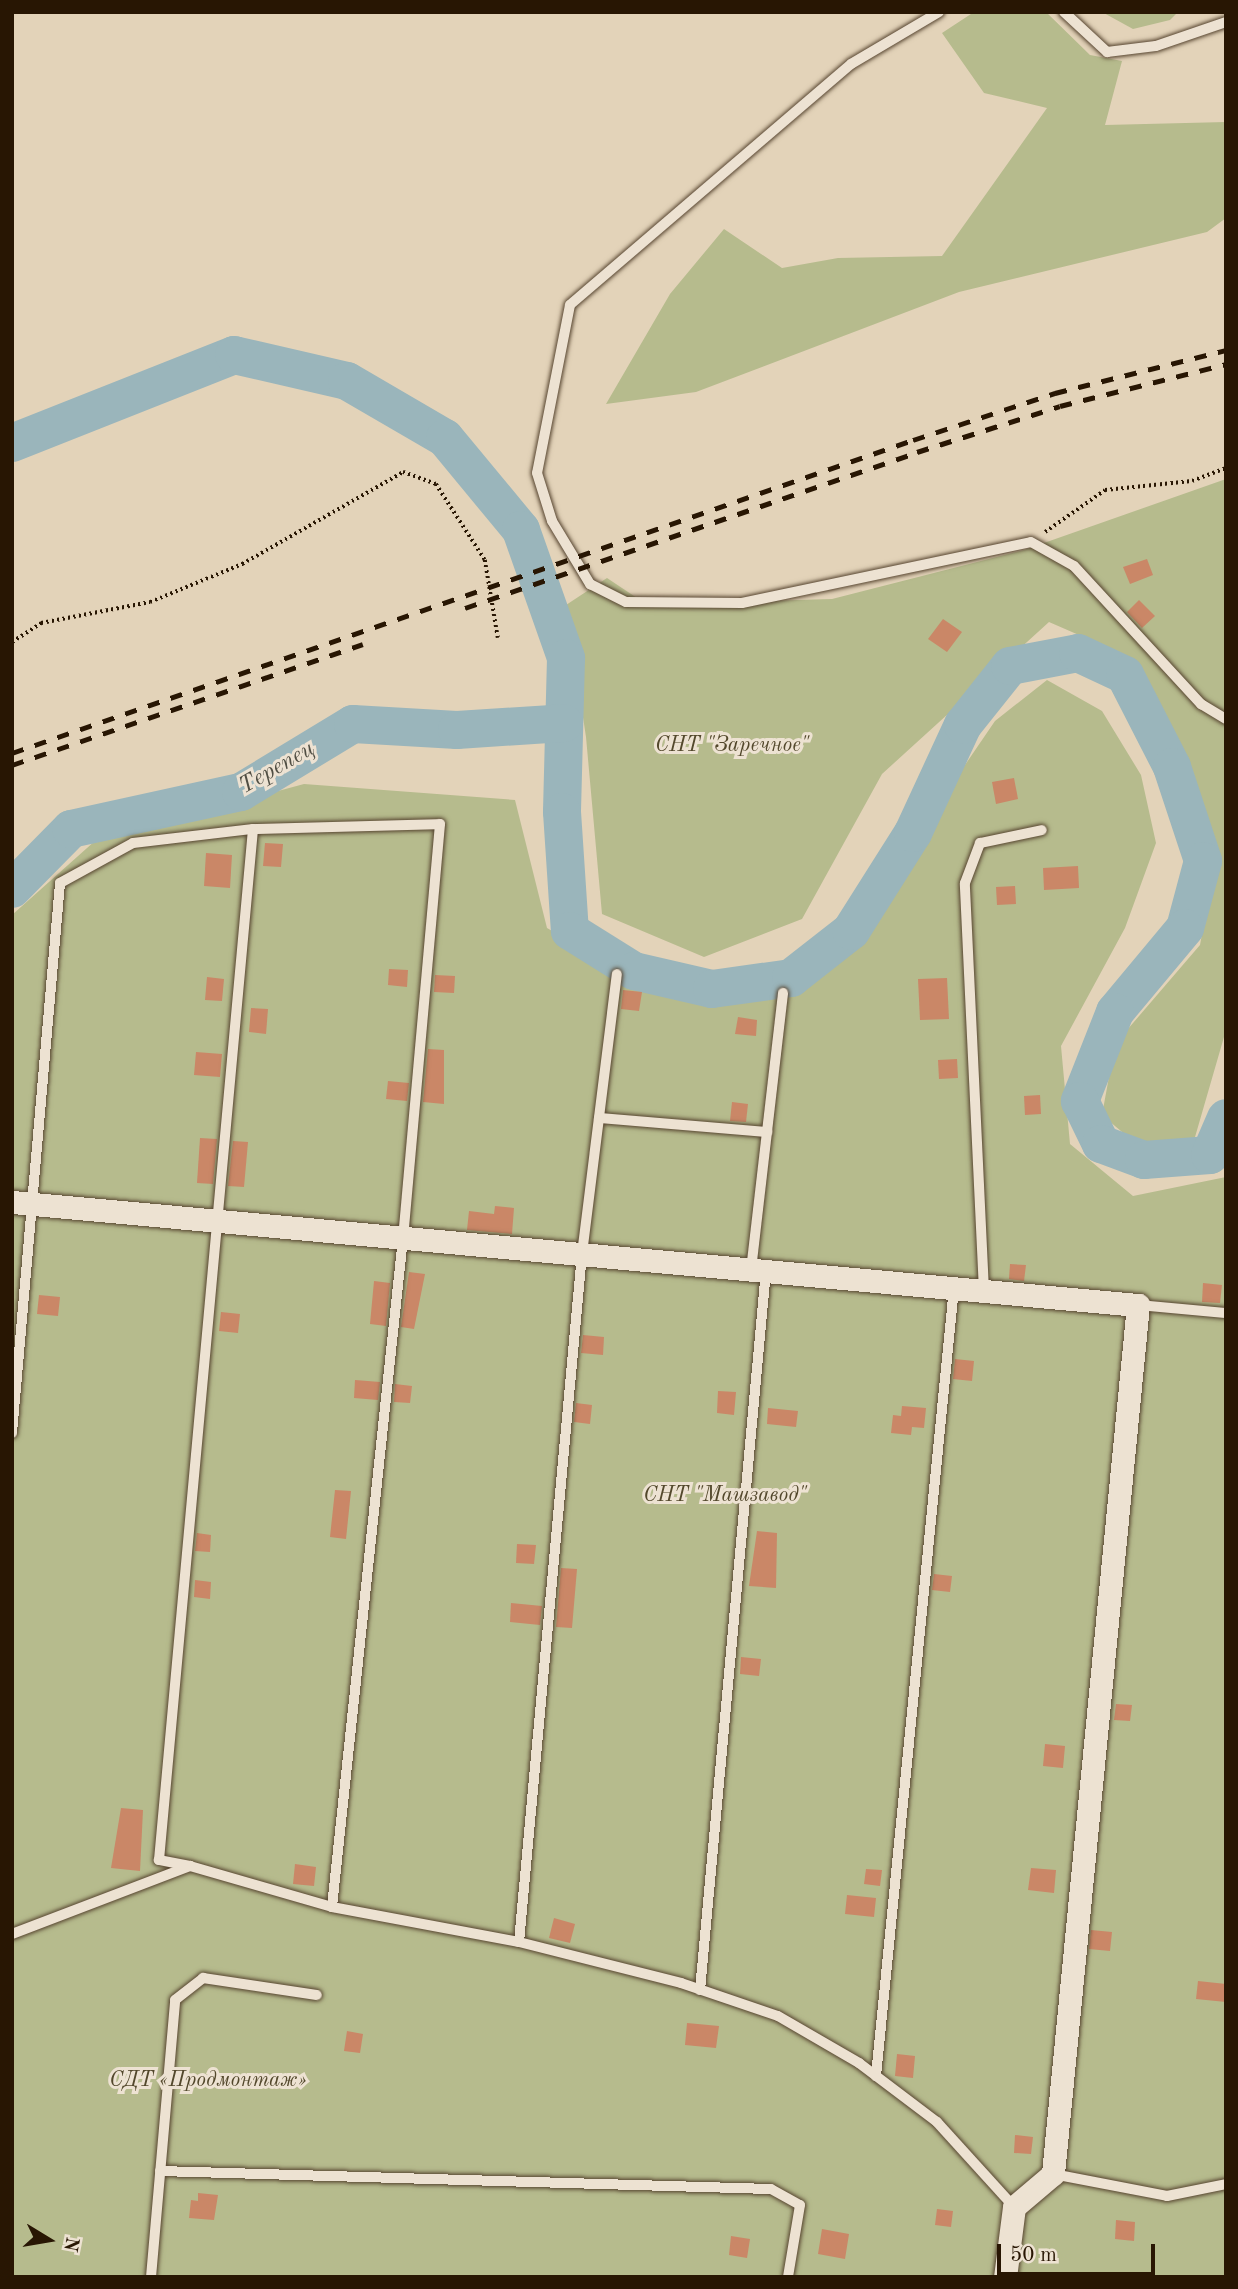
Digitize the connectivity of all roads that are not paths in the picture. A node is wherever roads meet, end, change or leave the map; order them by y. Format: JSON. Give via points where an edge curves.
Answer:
{"nodes":[{"id":1,"x":939,"y":12,"type":"edge"},
{"id":2,"x":1064,"y":12,"type":"edge"},
{"id":3,"x":1226,"y":22,"type":"edge"},
{"id":4,"x":1226,"y":719,"type":"edge"},
{"id":5,"x":253,"y":829,"type":"junction"},
{"id":6,"x":1042,"y":830,"type":"dead end"},
{"id":7,"x":617,"y":974,"type":"dead end"},
{"id":8,"x":783,"y":993,"type":"dead end"},
{"id":9,"x":599,"y":1118,"type":"junction"},
{"id":10,"x":767,"y":1132,"type":"junction"},
{"id":11,"x":24,"y":1203,"type":"edge"},
{"id":12,"x":221,"y":1223,"type":"junction"},
{"id":13,"x":403,"y":1238,"type":"junction"},
{"id":14,"x":582,"y":1254,"type":"junction"},
{"id":15,"x":758,"y":1270,"type":"junction"},
{"id":16,"x":954,"y":1288,"type":"junction"},
{"id":17,"x":984,"y":1291,"type":"junction"},
{"id":18,"x":1138,"y":1305,"type":"junction"},
{"id":19,"x":1226,"y":1312,"type":"edge"},
{"id":20,"x":15,"y":1381,"type":"edge"},
{"id":21,"x":12,"y":1433,"type":"edge"},
{"id":22,"x":190,"y":1866,"type":"junction"},
{"id":23,"x":332,"y":1908,"type":"junction"},
{"id":24,"x":12,"y":1934,"type":"edge"},
{"id":25,"x":519,"y":1942,"type":"junction"},
{"id":26,"x":700,"y":1990,"type":"junction"},
{"id":27,"x":317,"y":1995,"type":"dead end"},
{"id":28,"x":876,"y":2076,"type":"junction"},
{"id":29,"x":160,"y":2171,"type":"junction"},
{"id":30,"x":1053,"y":2174,"type":"junction"},
{"id":31,"x":1226,"y":2184,"type":"edge"},
{"id":32,"x":1014,"y":2207,"type":"junction"},
{"id":33,"x":151,"y":2277,"type":"edge"},
{"id":34,"x":788,"y":2277,"type":"edge"},
{"id":35,"x":1005,"y":2277,"type":"edge"}],
"edges":[{"from":1,"to":4,"type":"lane","via":[[851,64],[570,305],[537,473],[552,521],[590,584],[626,602],[742,603],[1031,542],[1074,566],[1200,704]]},
{"from":2,"to":3,"type":"lane","via":[[1107,52],[1156,46]]},
{"from":5,"to":11,"type":"lane","via":[[133,843],[61,883]]},
{"from":5,"to":12,"type":"lane"},
{"from":5,"to":13,"type":"lane","via":[[440,824]]},
{"from":6,"to":17,"type":"lane","via":[[980,843],[965,883]]},
{"from":7,"to":9,"type":"lane"},
{"from":8,"to":10,"type":"lane"},
{"from":9,"to":10,"type":"lane"},
{"from":9,"to":14,"type":"lane"},
{"from":10,"to":15,"type":"lane"},
{"from":11,"to":12,"type":"street"},
{"from":11,"to":20,"type":"lane"},
{"from":12,"to":13,"type":"street"},
{"from":12,"to":22,"type":"lane","via":[[159,1860]]},
{"from":13,"to":14,"type":"street"},
{"from":13,"to":23,"type":"lane"},
{"from":14,"to":15,"type":"street"},
{"from":14,"to":25,"type":"lane"},
{"from":15,"to":16,"type":"street"},
{"from":15,"to":26,"type":"lane"},
{"from":16,"to":17,"type":"street"},
{"from":16,"to":28,"type":"lane"},
{"from":17,"to":18,"type":"street"},
{"from":18,"to":19,"type":"lane"},
{"from":18,"to":30,"type":"street"},
{"from":20,"to":21,"type":"lane"},
{"from":22,"to":23,"type":"lane"},
{"from":22,"to":24,"type":"lane"},
{"from":23,"to":25,"type":"lane"},
{"from":25,"to":26,"type":"lane"},
{"from":26,"to":28,"type":"lane","via":[[778,2016]]},
{"from":27,"to":29,"type":"lane","via":[[203,1978],[175,2000]]},
{"from":28,"to":32,"type":"lane","via":[[937,2122]]},
{"from":29,"to":33,"type":"lane"},
{"from":29,"to":34,"type":"lane","via":[[771,2189],[800,2205]]},
{"from":30,"to":31,"type":"lane","via":[[1167,2196]]},
{"from":30,"to":32,"type":"street"},
{"from":32,"to":35,"type":"street"}]}
